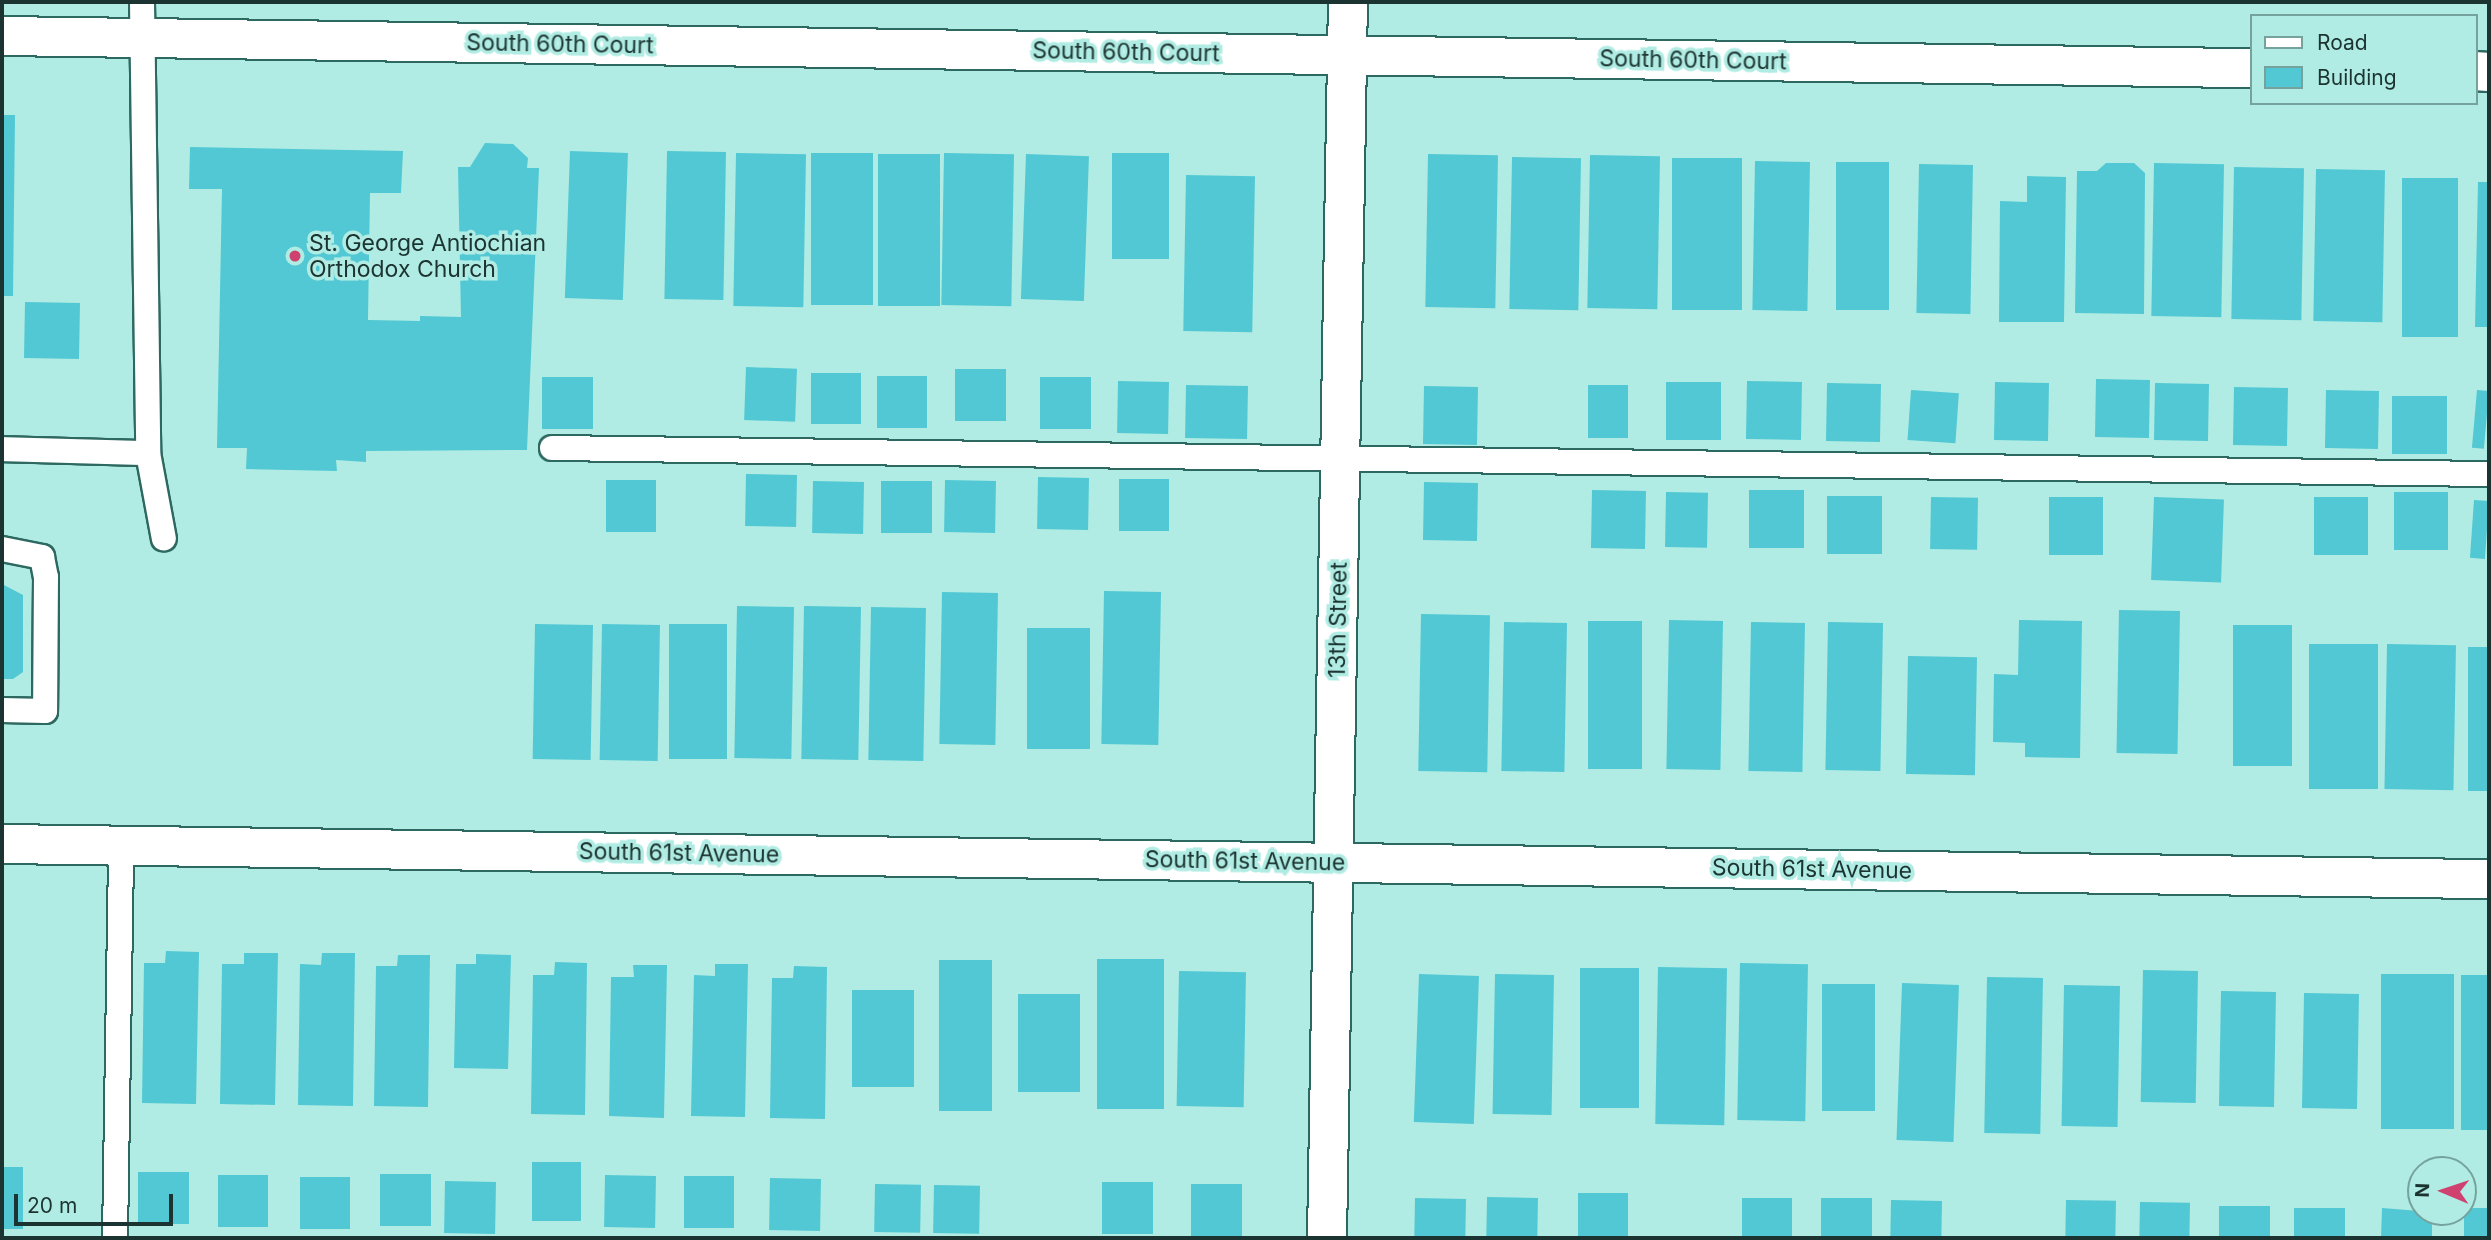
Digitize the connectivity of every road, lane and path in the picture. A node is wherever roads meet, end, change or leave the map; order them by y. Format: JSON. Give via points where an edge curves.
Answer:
{"nodes":[{"id":1,"x":1348,"y":2,"type":"edge"},
{"id":2,"x":142,"y":20,"type":"edge"},
{"id":3,"x":2,"y":36,"type":"edge"},
{"id":4,"x":1346,"y":55,"type":"junction"},
{"id":5,"x":2250,"y":68,"type":"edge"},
{"id":6,"x":552,"y":448,"type":"dead end"},
{"id":7,"x":2,"y":449,"type":"edge"},
{"id":8,"x":148,"y":453,"type":"junction"},
{"id":9,"x":1340,"y":459,"type":"junction"},
{"id":10,"x":2489,"y":474,"type":"edge"},
{"id":11,"x":164,"y":538,"type":"dead end"},
{"id":12,"x":2,"y":549,"type":"edge"},
{"id":13,"x":2,"y":710,"type":"edge"},
{"id":14,"x":2,"y":844,"type":"edge"},
{"id":15,"x":121,"y":845,"type":"junction"},
{"id":16,"x":1333,"y":863,"type":"junction"},
{"id":17,"x":2489,"y":879,"type":"edge"},
{"id":18,"x":115,"y":1238,"type":"edge"},
{"id":19,"x":1328,"y":1238,"type":"edge"}],
"edges":[{"from":1,"to":4,"type":"street","name":"13th Street"},
{"from":2,"to":3,"type":"street","name":"South 60th Court"},
{"from":2,"to":4,"type":"street","name":"South 60th Court"},
{"from":2,"to":8,"type":"lane"},
{"from":4,"to":5,"type":"street","name":"South 60th Court"},
{"from":4,"to":9,"type":"street","name":"13th Street"},
{"from":6,"to":9,"type":"lane"},
{"from":7,"to":8,"type":"lane"},
{"from":8,"to":11,"type":"lane"},
{"from":9,"to":10,"type":"lane"},
{"from":9,"to":16,"type":"street","name":"13th Street"},
{"from":12,"to":13,"type":"lane","via":[[42,557],[46,591],[45,711]]},
{"from":14,"to":15,"type":"street","name":"South 61st Avenue"},
{"from":15,"to":16,"type":"street","name":"South 61st Avenue"},
{"from":15,"to":18,"type":"lane"},
{"from":16,"to":17,"type":"street","name":"South 61st Avenue"},
{"from":16,"to":19,"type":"street","name":"13th Street"}]}
